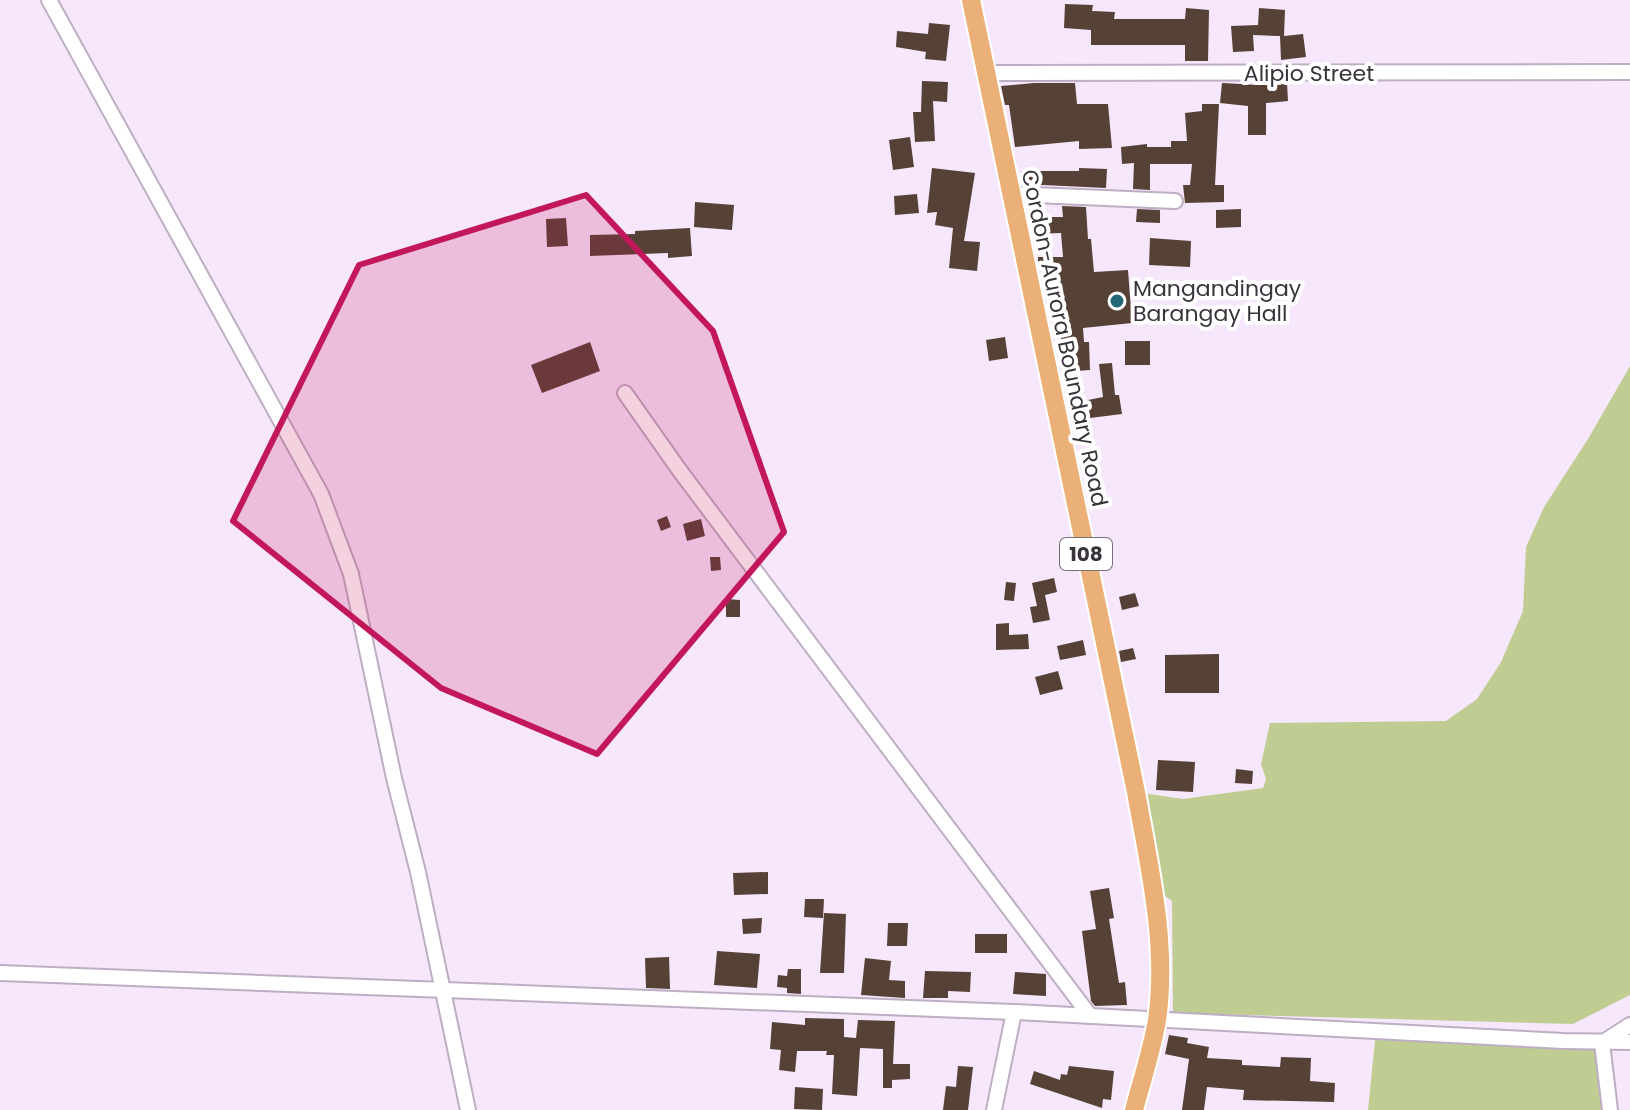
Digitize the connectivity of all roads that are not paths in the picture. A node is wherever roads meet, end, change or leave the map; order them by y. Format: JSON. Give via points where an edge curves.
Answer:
{"nodes":[{"id":1,"x":49,"y":0,"type":"edge"},
{"id":2,"x":971,"y":0,"type":"edge"},
{"id":3,"x":1630,"y":72,"type":"edge"},
{"id":4,"x":988,"y":73,"type":"junction"},
{"id":5,"x":1010,"y":194,"type":"junction"},
{"id":6,"x":1175,"y":201,"type":"dead end"},
{"id":7,"x":625,"y":393,"type":"dead end"},
{"id":8,"x":0,"y":973,"type":"edge"},
{"id":9,"x":442,"y":990,"type":"junction"},
{"id":10,"x":1014,"y":1012,"type":"junction"},
{"id":11,"x":1090,"y":1016,"type":"junction"},
{"id":12,"x":1157,"y":1019,"type":"junction"},
{"id":13,"x":1630,"y":1025,"type":"edge"},
{"id":14,"x":1630,"y":1042,"type":"edge"},
{"id":15,"x":1602,"y":1043,"type":"junction"},
{"id":16,"x":468,"y":1110,"type":"edge"},
{"id":17,"x":994,"y":1110,"type":"edge"},
{"id":18,"x":1134,"y":1110,"type":"edge"},
{"id":19,"x":1610,"y":1110,"type":"edge"}],
"edges":[{"from":1,"to":9,"type":"street","via":[[321,494],[351,574]]},
{"from":2,"to":4,"type":"main road","name":"Cordon-Aurora Boundary Road","number":"108"},
{"from":3,"to":4,"type":"street","name":"Alipio Street"},
{"from":4,"to":5,"type":"main road","name":"Cordon-Aurora Boundary Road","number":"108"},
{"from":5,"to":6,"type":"street"},
{"from":5,"to":12,"type":"main road","name":"Cordon-Aurora Boundary Road","number":"108","via":[[1153,887],[1160,958]]},
{"from":7,"to":11,"type":"street"},
{"from":8,"to":9,"type":"street"},
{"from":9,"to":10,"type":"street"},
{"from":9,"to":16,"type":"street"},
{"from":10,"to":11,"type":"street"},
{"from":10,"to":17,"type":"street"},
{"from":11,"to":12,"type":"street"},
{"from":12,"to":15,"type":"street"},
{"from":12,"to":18,"type":"main road","name":"Cordon-Aurora Boundary Road","number":"108"},
{"from":13,"to":15,"type":"street"},
{"from":14,"to":15,"type":"street"},
{"from":15,"to":19,"type":"street"}]}
